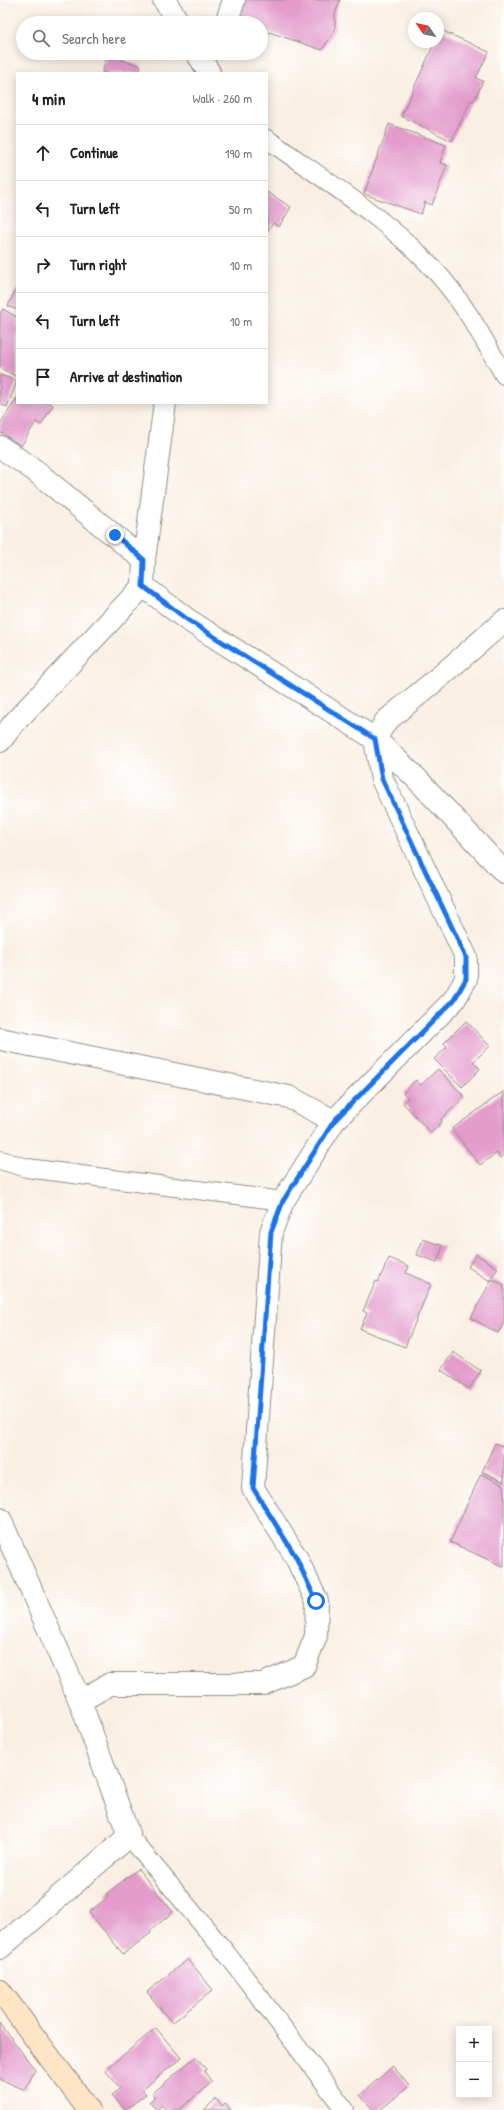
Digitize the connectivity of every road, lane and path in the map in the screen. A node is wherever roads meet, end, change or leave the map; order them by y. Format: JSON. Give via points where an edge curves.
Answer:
{"nodes":[{"id":1,"x":164,"y":0,"type":"edge"},
{"id":2,"x":234,"y":0,"type":"edge"},
{"id":3,"x":174,"y":16,"type":"edge"},
{"id":4,"x":228,"y":16,"type":"edge"},
{"id":5,"x":268,"y":140,"type":"edge"},
{"id":6,"x":504,"y":375,"type":"edge"},
{"id":7,"x":165,"y":404,"type":"edge"},
{"id":8,"x":0,"y":447,"type":"edge"},
{"id":9,"x":144,"y":560,"type":"junction"},
{"id":10,"x":143,"y":586,"type":"junction"},
{"id":11,"x":504,"y":621,"type":"edge"},
{"id":12,"x":375,"y":739,"type":"junction"},
{"id":13,"x":0,"y":741,"type":"edge"},
{"id":14,"x":504,"y":872,"type":"edge"},
{"id":15,"x":0,"y":1039,"type":"edge"},
{"id":16,"x":334,"y":1121,"type":"junction"},
{"id":17,"x":0,"y":1160,"type":"edge"},
{"id":18,"x":283,"y":1201,"type":"junction"},
{"id":19,"x":0,"y":1519,"type":"edge"},
{"id":20,"x":80,"y":1701,"type":"junction"},
{"id":21,"x":129,"y":1836,"type":"junction"},
{"id":22,"x":0,"y":1948,"type":"edge"},
{"id":23,"x":0,"y":1991,"type":"edge"},
{"id":24,"x":89,"y":2110,"type":"edge"},
{"id":25,"x":345,"y":2110,"type":"edge"}],
"edges":[{"from":1,"to":3,"type":"street"},
{"from":2,"to":4,"type":"street"},
{"from":5,"to":6,"type":"lane","via":[[385,224],[437,273],[468,311]]},
{"from":7,"to":9,"type":"street"},
{"from":8,"to":9,"type":"street","via":[[33,469]]},
{"from":9,"to":10,"type":"street"},
{"from":10,"to":12,"type":"street","via":[[188,620]]},
{"from":10,"to":13,"type":"street"},
{"from":11,"to":12,"type":"street","via":[[386,720]]},
{"from":12,"to":14,"type":"street","via":[[416,778]]},
{"from":12,"to":16,"type":"street","via":[[382,779],[466,957],[466,979],[454,1000]]},
{"from":15,"to":16,"type":"street","via":[[289,1097]]},
{"from":16,"to":18,"type":"street"},
{"from":17,"to":18,"type":"lane","via":[[27,1168]]},
{"from":18,"to":20,"type":"street","via":[[271,1232],[253,1488],[296,1557],[316,1601],[316,1636],[304,1666],[263,1684],[110,1684]]},
{"from":19,"to":20,"type":"street"},
{"from":20,"to":21,"type":"street"},
{"from":21,"to":22,"type":"street"},
{"from":21,"to":25,"type":"lane","via":[[227,1954]]},
{"from":23,"to":24,"type":"street"}]}
